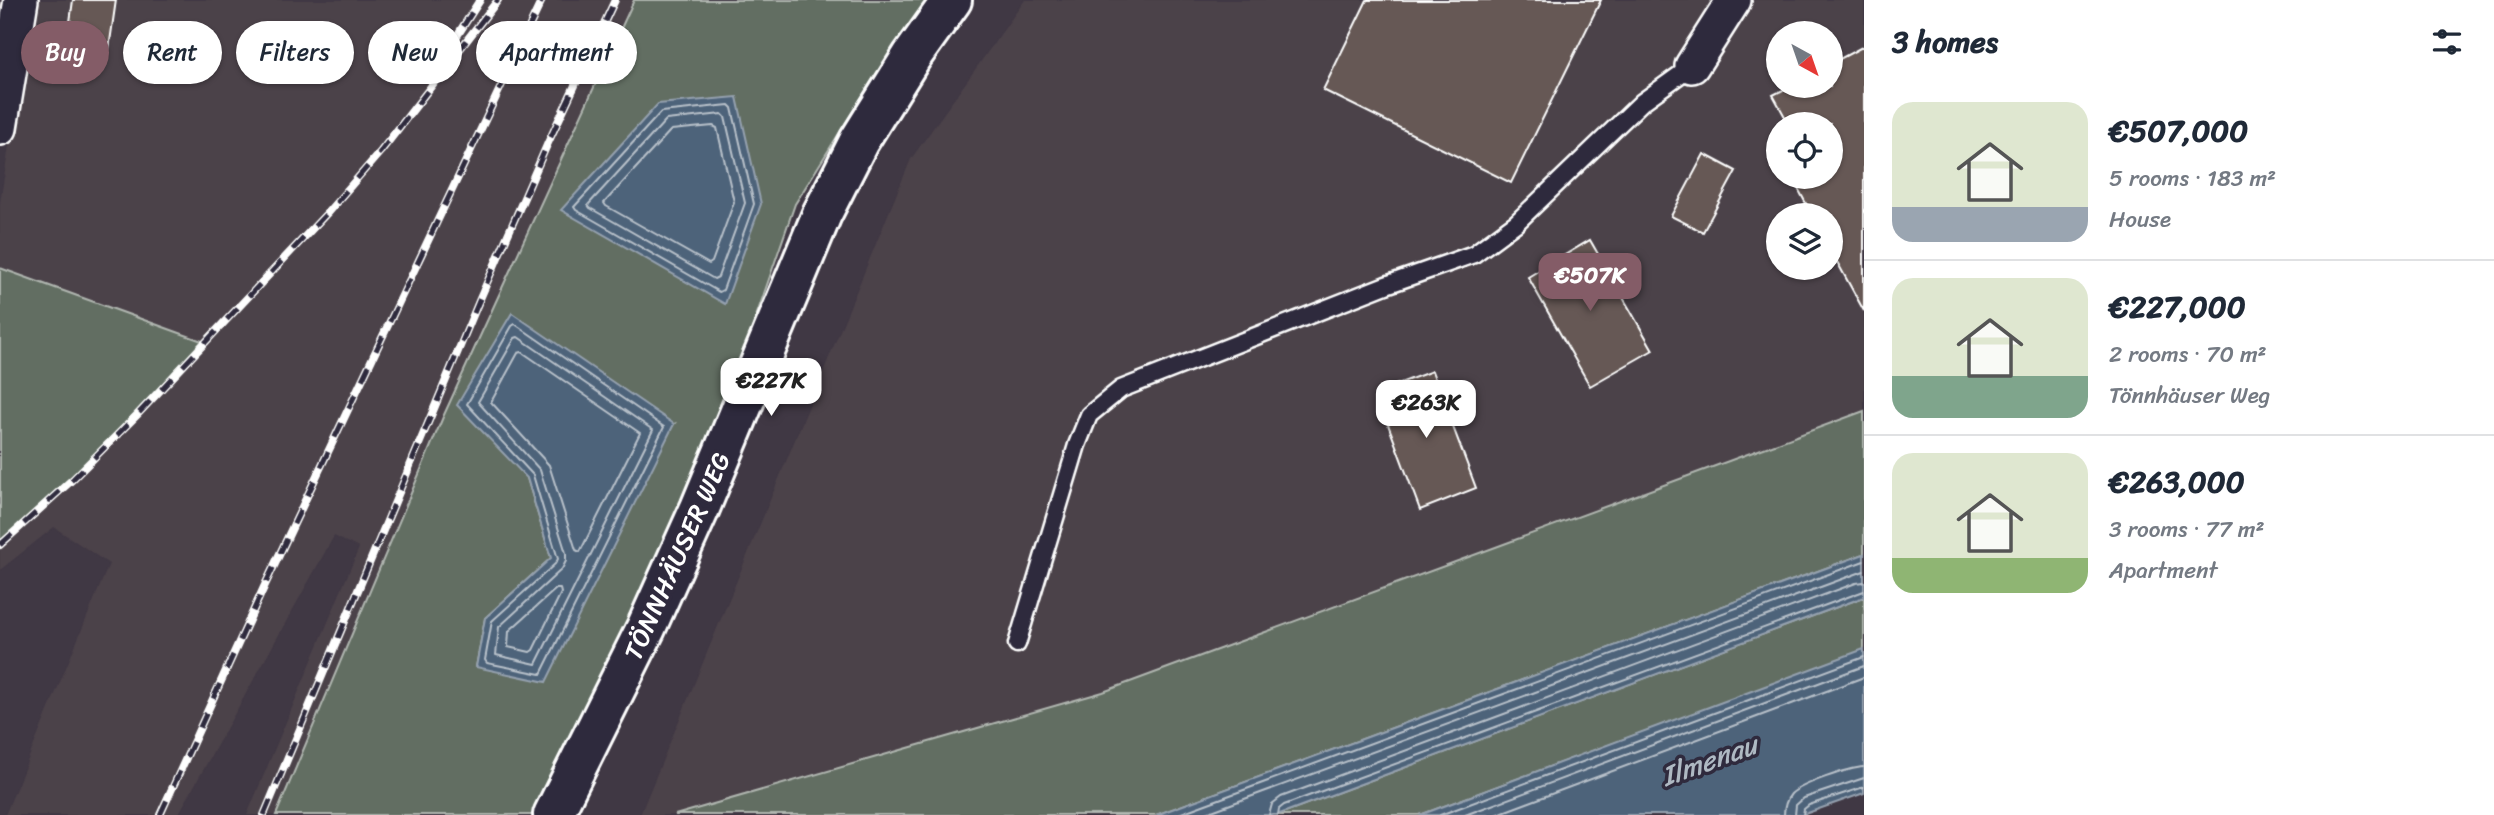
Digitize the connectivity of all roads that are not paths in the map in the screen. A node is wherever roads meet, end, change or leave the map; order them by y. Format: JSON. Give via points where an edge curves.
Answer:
{"nodes":[{"id":1,"x":21,"y":0,"type":"edge"},
{"id":2,"x":952,"y":0,"type":"edge"},
{"id":3,"x":1734,"y":0,"type":"edge"},
{"id":4,"x":1692,"y":66,"type":"joint"},
{"id":5,"x":0,"y":128,"type":"edge"},
{"id":6,"x":1017,"y":644,"type":"dead end"},
{"id":7,"x":553,"y":815,"type":"edge"}],
"edges":[{"from":1,"to":5,"type":"street"},
{"from":2,"to":7,"type":"main road","name":"TÖNNHÄUSER WEG","via":[[859,141],[822,214],[700,508]]},
{"from":3,"to":4,"type":"street"},
{"from":4,"to":6,"type":"lane","via":[[1642,102],[1516,223],[1474,254],[1121,389],[1089,415]]}]}
